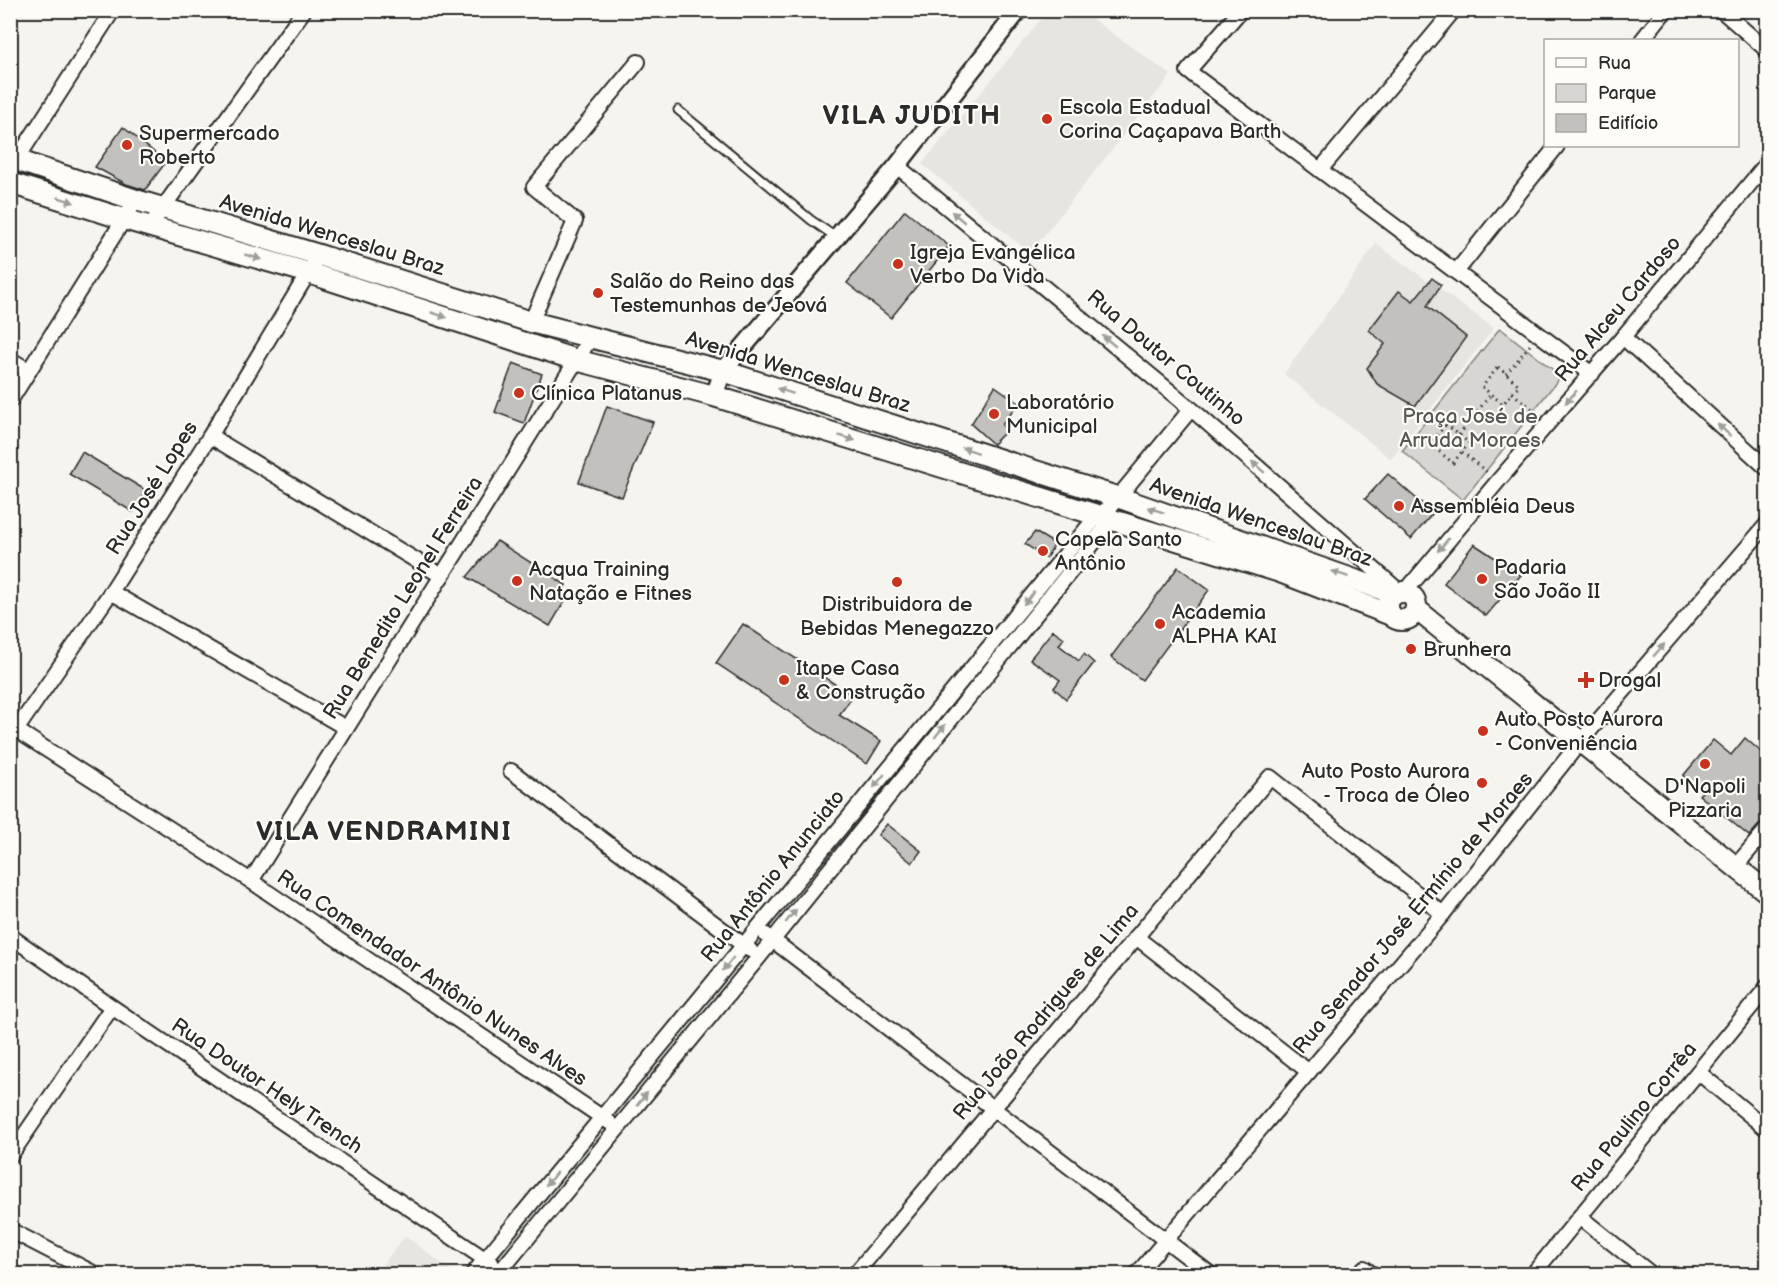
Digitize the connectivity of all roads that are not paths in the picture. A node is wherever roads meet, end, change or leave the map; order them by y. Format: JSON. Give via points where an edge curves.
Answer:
{"nodes":[{"id":1,"x":304,"y":10,"type":"edge"},
{"id":2,"x":1019,"y":10,"type":"edge"},
{"id":3,"x":1241,"y":10,"type":"edge"},
{"id":4,"x":1454,"y":10,"type":"edge"},
{"id":5,"x":1666,"y":10,"type":"edge"},
{"id":6,"x":1721,"y":10,"type":"edge"},
{"id":7,"x":109,"y":12,"type":"edge"},
{"id":8,"x":1643,"y":39,"type":"edge"},
{"id":9,"x":1767,"y":51,"type":"edge"},
{"id":10,"x":638,"y":62,"type":"dead end"},
{"id":11,"x":678,"y":110,"type":"dead end"},
{"id":12,"x":1556,"y":147,"type":"edge"},
{"id":13,"x":1767,"y":162,"type":"edge"},
{"id":14,"x":12,"y":163,"type":"edge"},
{"id":15,"x":897,"y":166,"type":"junction"},
{"id":16,"x":1320,"y":170,"type":"junction"},
{"id":17,"x":10,"y":183,"type":"edge"},
{"id":18,"x":136,"y":200,"type":"junction"},
{"id":19,"x":163,"y":208,"type":"junction"},
{"id":20,"x":124,"y":219,"type":"junction"},
{"id":21,"x":150,"y":226,"type":"junction"},
{"id":22,"x":837,"y":238,"type":"junction"},
{"id":23,"x":319,"y":255,"type":"junction"},
{"id":24,"x":1456,"y":272,"type":"junction"},
{"id":25,"x":309,"y":273,"type":"junction"},
{"id":26,"x":531,"y":322,"type":"junction"},
{"id":27,"x":1623,"y":337,"type":"junction"},
{"id":28,"x":591,"y":338,"type":"junction"},
{"id":29,"x":10,"y":359,"type":"edge"},
{"id":30,"x":576,"y":360,"type":"junction"},
{"id":31,"x":29,"y":371,"type":"junction"},
{"id":32,"x":723,"y":371,"type":"junction"},
{"id":33,"x":1592,"y":374,"type":"junction"},
{"id":34,"x":714,"y":396,"type":"junction"},
{"id":35,"x":10,"y":401,"type":"edge"},
{"id":36,"x":1191,"y":409,"type":"junction"},
{"id":37,"x":913,"y":432,"type":"junction"},
{"id":38,"x":210,"y":436,"type":"junction"},
{"id":39,"x":905,"y":456,"type":"junction"},
{"id":40,"x":1767,"y":469,"type":"edge"},
{"id":41,"x":1109,"y":510,"type":"junction"},
{"id":42,"x":1767,"y":523,"type":"edge"},
{"id":43,"x":442,"y":576,"type":"junction"},
{"id":44,"x":111,"y":592,"type":"junction"},
{"id":45,"x":1400,"y":592,"type":"junction"},
{"id":46,"x":1416,"y":609,"type":"junction"},
{"id":47,"x":1391,"y":615,"type":"junction"},
{"id":48,"x":992,"y":643,"type":"junction"},
{"id":49,"x":1005,"y":651,"type":"junction"},
{"id":50,"x":346,"y":728,"type":"junction"},
{"id":51,"x":12,"y":732,"type":"edge"},
{"id":52,"x":1580,"y":742,"type":"junction"},
{"id":53,"x":894,"y":762,"type":"junction"},
{"id":54,"x":511,"y":771,"type":"dead end"},
{"id":55,"x":908,"y":772,"type":"junction"},
{"id":56,"x":1767,"y":828,"type":"edge"},
{"id":57,"x":1735,"y":867,"type":"junction"},
{"id":58,"x":251,"y":880,"type":"junction"},
{"id":59,"x":1767,"y":893,"type":"edge"},
{"id":60,"x":1443,"y":914,"type":"junction"},
{"id":61,"x":757,"y":928,"type":"junction"},
{"id":62,"x":10,"y":936,"type":"edge"},
{"id":63,"x":1136,"y":936,"type":"junction"},
{"id":64,"x":772,"y":940,"type":"junction"},
{"id":65,"x":743,"y":945,"type":"junction"},
{"id":66,"x":759,"y":957,"type":"junction"},
{"id":67,"x":1767,"y":986,"type":"edge"},
{"id":68,"x":112,"y":1007,"type":"junction"},
{"id":69,"x":1309,"y":1072,"type":"junction"},
{"id":70,"x":1698,"y":1072,"type":"junction"},
{"id":71,"x":992,"y":1110,"type":"junction"},
{"id":72,"x":602,"y":1118,"type":"junction"},
{"id":73,"x":618,"y":1128,"type":"junction"},
{"id":74,"x":1767,"y":1130,"type":"edge"},
{"id":75,"x":10,"y":1156,"type":"edge"},
{"id":76,"x":567,"y":1159,"type":"junction"},
{"id":77,"x":582,"y":1171,"type":"junction"},
{"id":78,"x":1580,"y":1217,"type":"junction"},
{"id":79,"x":10,"y":1230,"type":"edge"},
{"id":80,"x":1165,"y":1242,"type":"junction"},
{"id":81,"x":485,"y":1259,"type":"junction"},
{"id":82,"x":499,"y":1273,"type":"edge"},
{"id":83,"x":95,"y":1275,"type":"edge"},
{"id":84,"x":472,"y":1275,"type":"edge"},
{"id":85,"x":855,"y":1275,"type":"edge"},
{"id":86,"x":1137,"y":1275,"type":"edge"},
{"id":87,"x":1210,"y":1275,"type":"edge"},
{"id":88,"x":1533,"y":1275,"type":"edge"},
{"id":89,"x":1650,"y":1275,"type":"edge"}],
"edges":[{"from":1,"to":19,"type":"street"},
{"from":2,"to":15,"type":"street"},
{"from":3,"to":16,"type":"street","via":[[1188,71]]},
{"from":4,"to":16,"type":"street"},
{"from":5,"to":8,"type":"street"},
{"from":6,"to":9,"type":"street"},
{"from":7,"to":14,"type":"street"},
{"from":10,"to":26,"type":"street","via":[[534,187],[575,221]]},
{"from":11,"to":22,"type":"lane"},
{"from":12,"to":24,"type":"street"},
{"from":13,"to":27,"type":"street","name":"Rua Alceu Cardoso"},
{"from":14,"to":18,"type":"main road","name":"Avenida Wenceslau Braz"},
{"from":15,"to":22,"type":"street"},
{"from":36,"to":15,"type":"street","name":"Rua Doutor Coutinho","one_way":true},
{"from":16,"to":24,"type":"street"},
{"from":17,"to":20,"type":"main road","name":"Avenida Wenceslau Braz","one_way":true},
{"from":18,"to":19,"type":"main road","name":"Avenida Wenceslau Braz"},
{"from":18,"to":20,"type":"street"},
{"from":19,"to":21,"type":"street"},
{"from":19,"to":23,"type":"main road","name":"Avenida Wenceslau Braz"},
{"from":20,"to":21,"type":"main road","name":"Avenida Wenceslau Braz"},
{"from":20,"to":31,"type":"street"},
{"from":21,"to":25,"type":"main road","name":"Avenida Wenceslau Braz","one_way":true},
{"from":22,"to":32,"type":"street"},
{"from":23,"to":25,"type":"street","name":"Rua José Lopes"},
{"from":23,"to":26,"type":"main road","name":"Avenida Wenceslau Braz"},
{"from":24,"to":33,"type":"street"},
{"from":25,"to":30,"type":"main road","name":"Avenida Wenceslau Braz","one_way":true},
{"from":25,"to":38,"type":"street","name":"Rua José Lopes"},
{"from":26,"to":28,"type":"main road","name":"Avenida Wenceslau Braz"},
{"from":27,"to":33,"type":"street","name":"Rua Alceu Cardoso"},
{"from":40,"to":27,"type":"street","one_way":true},
{"from":28,"to":30,"type":"street","name":"Rua Benedito Leonel Ferreira"},
{"from":28,"to":32,"type":"main road","name":"Avenida Wenceslau Braz"},
{"from":29,"to":31,"type":"street"},
{"from":30,"to":34,"type":"main road","name":"Avenida Wenceslau Braz"},
{"from":30,"to":43,"type":"street","name":"Rua Benedito Leonel Ferreira"},
{"from":31,"to":35,"type":"street"},
{"from":32,"to":34,"type":"street"},
{"from":37,"to":32,"type":"main road","name":"Avenida Wenceslau Braz","one_way":true},
{"from":33,"to":45,"type":"street","name":"Rua Alceu Cardoso","one_way":true},
{"from":34,"to":39,"type":"main road","name":"Avenida Wenceslau Braz","one_way":true},
{"from":36,"to":41,"type":"street","name":"Rua Antônio Anunciato"},
{"from":45,"to":36,"type":"street","name":"Rua Doutor Coutinho","one_way":true},
{"from":37,"to":39,"type":"main road"},
{"from":41,"to":37,"type":"main road","name":"Avenida Wenceslau Braz","one_way":true},
{"from":38,"to":43,"type":"street"},
{"from":38,"to":44,"type":"street","name":"Rua José Lopes"},
{"from":39,"to":41,"type":"main road","name":"Avenida Wenceslau Braz"},
{"from":45,"to":41,"type":"main road","name":"Avenida Wenceslau Braz","one_way":true},
{"from":41,"to":47,"type":"main road","name":"Avenida Wenceslau Braz"},
{"from":41,"to":48,"type":"street","name":"Rua Antônio Anunciato","one_way":true},
{"from":41,"to":49,"type":"street","name":"Rua Antônio Anunciato"},
{"from":52,"to":42,"type":"street","name":"Rua Senador José Ermínio de Moraes","one_way":true},
{"from":43,"to":50,"type":"street","name":"Rua Benedito Leonel Ferreira"},
{"from":44,"to":50,"type":"street"},
{"from":44,"to":51,"type":"street","name":"Rua José Lopes"},
{"from":45,"to":46,"type":"main road","via":[[1413,596]]},
{"from":45,"to":47,"type":"main road","via":[[1389,601]]},
{"from":46,"to":47,"type":"main road","via":[[1407,620]]},
{"from":46,"to":52,"type":"main road"},
{"from":48,"to":49,"type":"street"},
{"from":48,"to":53,"type":"street","name":"Rua Antônio Anunciato"},
{"from":55,"to":49,"type":"street","name":"Rua Antônio Anunciato","one_way":true},
{"from":50,"to":58,"type":"street","name":"Rua Benedito Leonel Ferreira"},
{"from":51,"to":58,"type":"street","name":"Rua Comendador Antônio Nunes Alves"},
{"from":52,"to":57,"type":"main road"},
{"from":52,"to":60,"type":"street","name":"Rua Senador José Ermínio de Moraes"},
{"from":53,"to":55,"type":"street"},
{"from":53,"to":61,"type":"street","name":"Rua Antônio Anunciato","one_way":true},
{"from":54,"to":65,"type":"street"},
{"from":64,"to":55,"type":"street","name":"Rua Antônio Anunciato","one_way":true},
{"from":56,"to":57,"type":"street"},
{"from":57,"to":59,"type":"main road"},
{"from":58,"to":72,"type":"street","name":"Rua Comendador Antônio Nunes Alves"},
{"from":60,"to":63,"type":"street","name":"Rua João Rodrigues de Lima","via":[[1270,777]]},
{"from":60,"to":69,"type":"street","name":"Rua Senador José Ermínio de Moraes"},
{"from":61,"to":64,"type":"street"},
{"from":61,"to":65,"type":"street","name":"Rua Antônio Anunciato"},
{"from":62,"to":68,"type":"street","name":"Rua Doutor Hely Trench"},
{"from":63,"to":69,"type":"street"},
{"from":63,"to":71,"type":"street","name":"Rua João Rodrigues de Lima"},
{"from":64,"to":66,"type":"street","name":"Rua Antônio Anunciato"},
{"from":64,"to":71,"type":"street"},
{"from":65,"to":66,"type":"street"},
{"from":65,"to":72,"type":"street","name":"Rua Antônio Anunciato","one_way":true},
{"from":73,"to":66,"type":"street","name":"Rua Antônio Anunciato","one_way":true},
{"from":67,"to":70,"type":"street","name":"Rua Paulino Corrêa"},
{"from":68,"to":75,"type":"street"},
{"from":68,"to":81,"type":"street","name":"Rua Doutor Hely Trench"},
{"from":69,"to":80,"type":"street","name":"Rua Senador José Ermínio de Moraes"},
{"from":70,"to":74,"type":"street"},
{"from":70,"to":78,"type":"street","name":"Rua Paulino Corrêa"},
{"from":71,"to":80,"type":"street"},
{"from":71,"to":85,"type":"street","name":"Rua João Rodrigues de Lima"},
{"from":72,"to":73,"type":"street","name":"Rua Comendador Antônio Nunes Alves"},
{"from":72,"to":76,"type":"street","name":"Rua Antônio Anunciato"},
{"from":73,"to":77,"type":"street","name":"Rua Antônio Anunciato"},
{"from":76,"to":77,"type":"street"},
{"from":76,"to":81,"type":"street","name":"Rua Antônio Anunciato","one_way":true},
{"from":77,"to":82,"type":"street","name":"Rua Antônio Anunciato"},
{"from":78,"to":88,"type":"street","name":"Rua Paulino Corrêa"},
{"from":78,"to":89,"type":"street"},
{"from":79,"to":83,"type":"street"},
{"from":80,"to":86,"type":"street","name":"Rua Senador José Ermínio de Moraes"},
{"from":80,"to":87,"type":"street"},
{"from":81,"to":82,"type":"street","name":"Rua Doutor Hely Trench"},
{"from":81,"to":84,"type":"street","name":"Rua Antônio Anunciato"}]}
